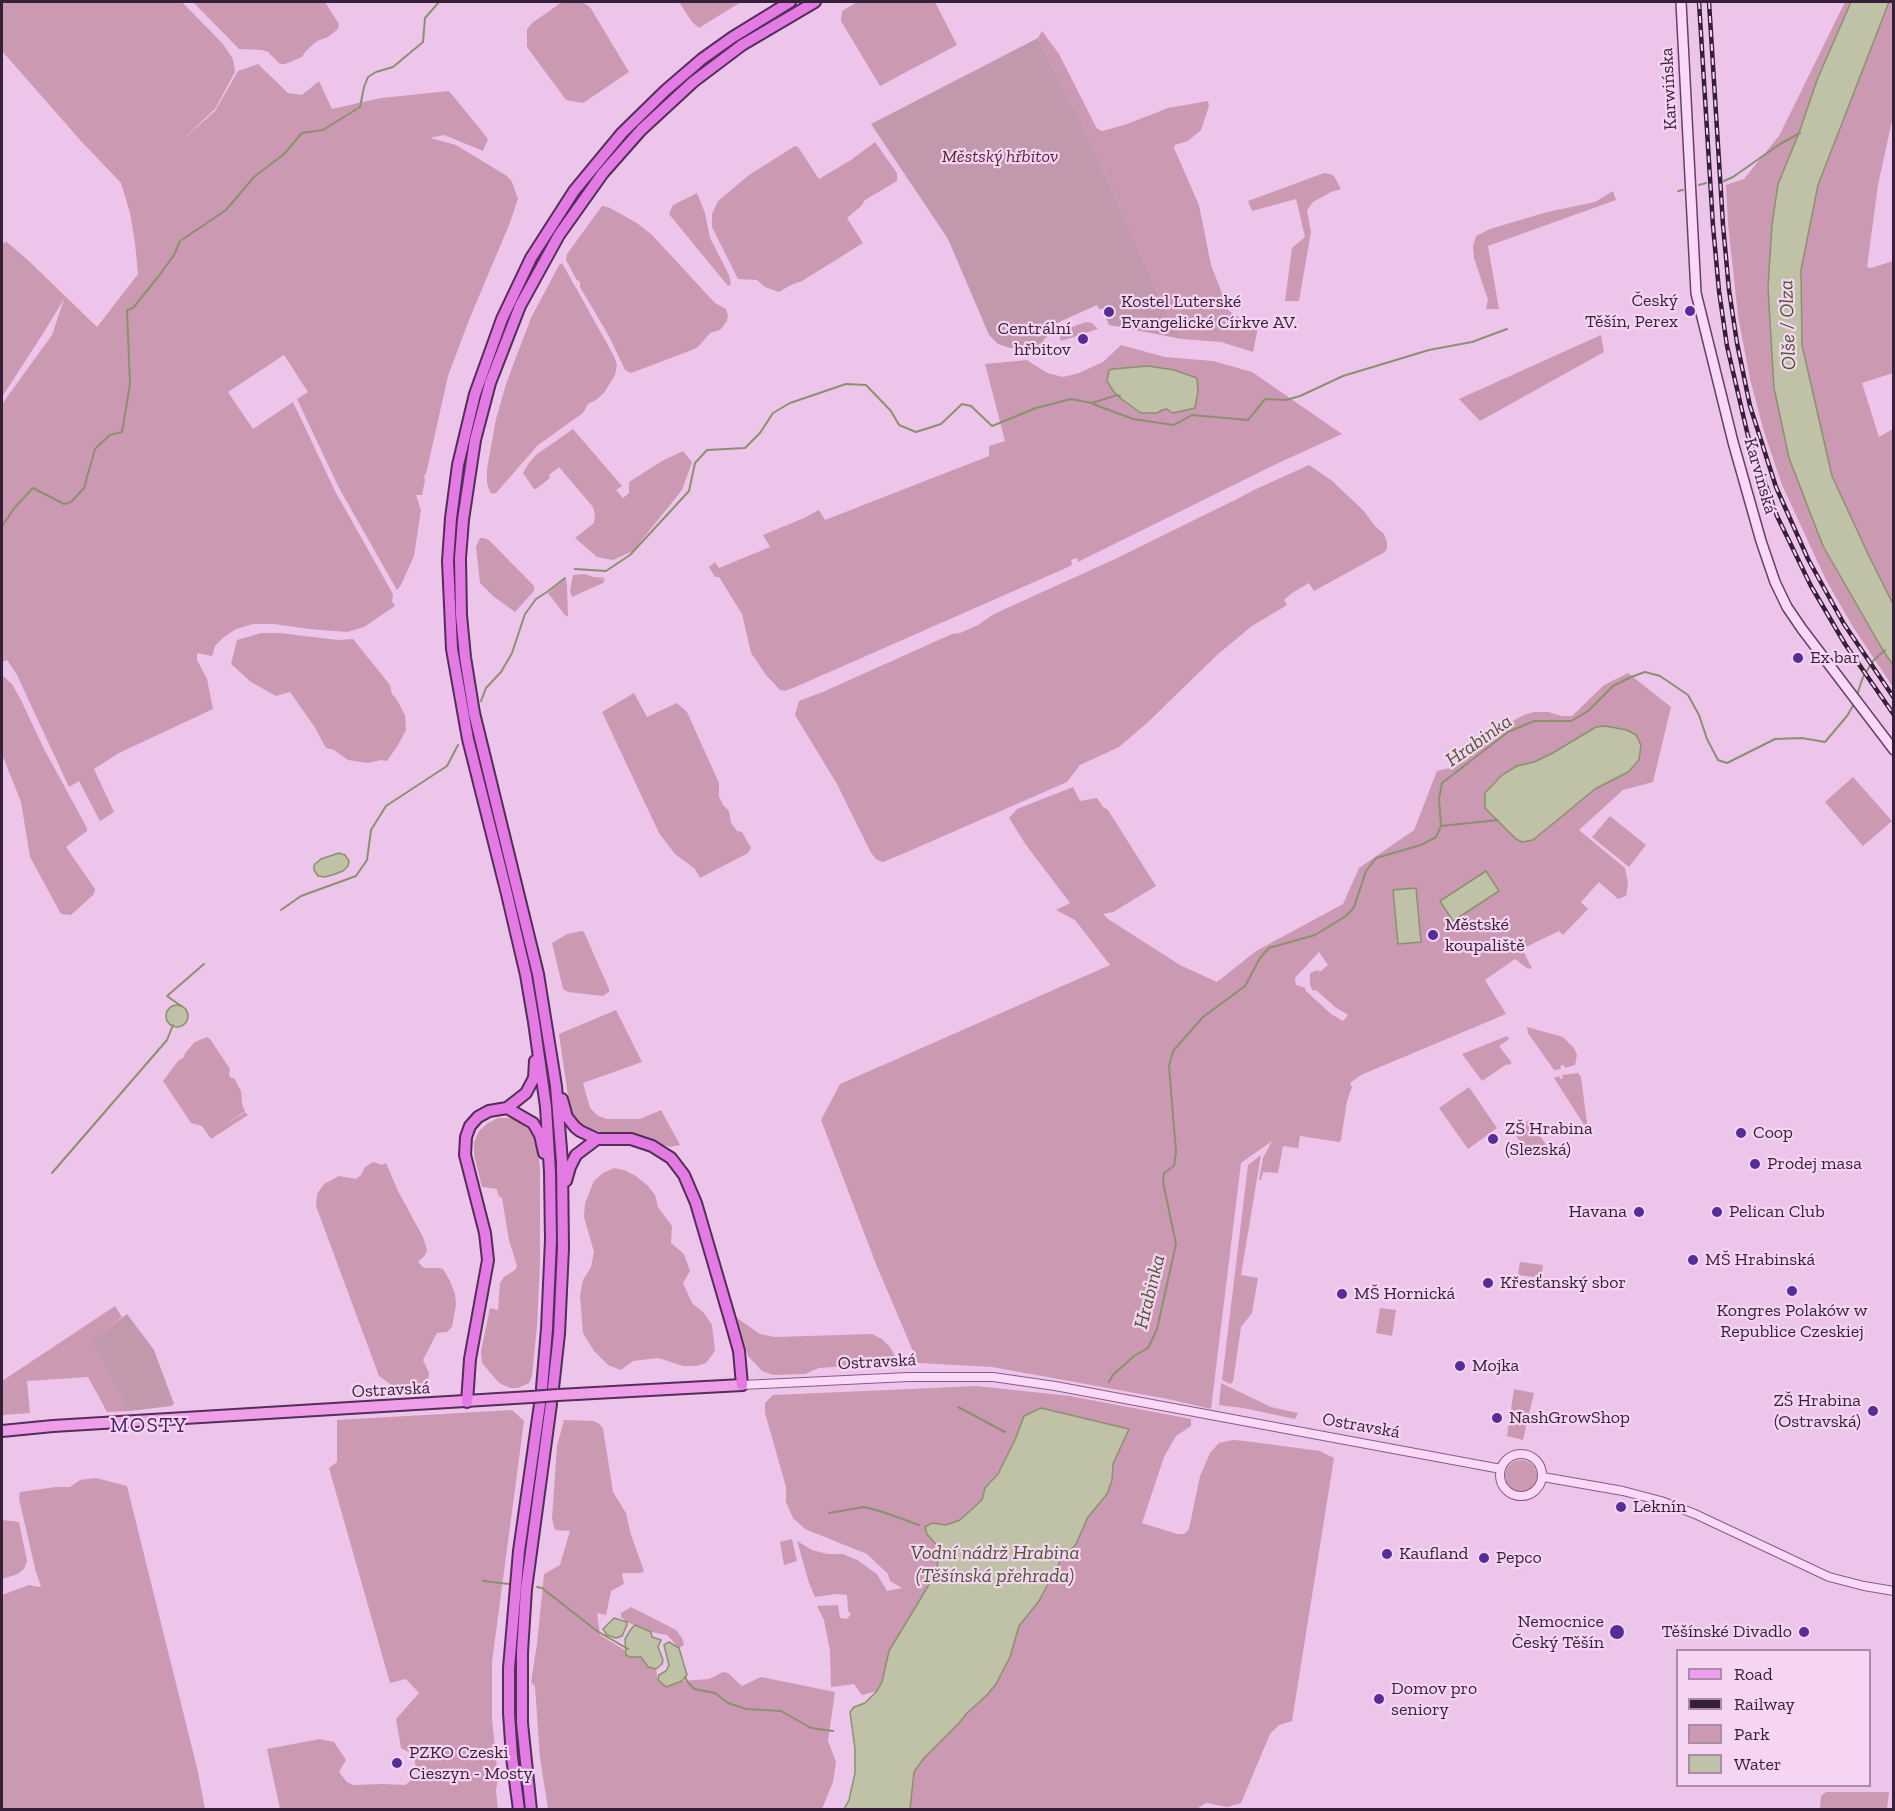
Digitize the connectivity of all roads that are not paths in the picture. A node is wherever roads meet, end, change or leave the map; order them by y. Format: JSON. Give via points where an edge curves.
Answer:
{"nodes":[{"id":1,"x":790,"y":2,"type":"edge"},
{"id":2,"x":815,"y":2,"type":"edge"},
{"id":3,"x":1681,"y":2,"type":"edge"},
{"id":4,"x":1690,"y":174,"type":"joint"},
{"id":5,"x":1893,"y":750,"type":"edge"},
{"id":6,"x":534,"y":1022,"type":"junction"},
{"id":7,"x":551,"y":1049,"type":"junction"},
{"id":8,"x":507,"y":1108,"type":"junction"},
{"id":9,"x":597,"y":1139,"type":"junction"},
{"id":10,"x":563,"y":1199,"type":"junction"},
{"id":11,"x":551,"y":1201,"type":"junction"},
{"id":12,"x":742,"y":1385,"type":"junction"},
{"id":13,"x":546,"y":1396,"type":"junction"},
{"id":14,"x":467,"y":1402,"type":"junction"},
{"id":15,"x":2,"y":1431,"type":"edge"},
{"id":16,"x":1501,"y":1468,"type":"junction"},
{"id":17,"x":1543,"y":1477,"type":"junction"},
{"id":18,"x":1893,"y":1591,"type":"edge"},
{"id":19,"x":519,"y":1809,"type":"edge"},
{"id":20,"x":531,"y":1809,"type":"edge"}],
"edges":[{"from":1,"to":6,"type":"highway","via":[[702,59],[653,101],[574,191],[523,273],[487,355],[472,401],[449,537],[450,629],[470,749],[513,917]]},
{"from":2,"to":7,"type":"highway","via":[[716,64],[667,105],[583,199],[525,297],[490,383],[480,421],[463,520],[461,615],[471,694],[530,937]]},
{"from":3,"to":4,"type":"main road","name":"Karwińska"},
{"from":4,"to":5,"type":"main road","name":"Karvinská","via":[[1696,293],[1764,552],[1787,607]]},
{"from":6,"to":8,"type":"highway","via":[[532,1082],[522,1098]]},
{"from":6,"to":11,"type":"highway","via":[[546,1107]]},
{"from":7,"to":9,"type":"highway","via":[[567,1117],[575,1127]]},
{"from":7,"to":10,"type":"highway"},
{"from":8,"to":11,"type":"highway","via":[[532,1122],[540,1135]]},
{"from":8,"to":14,"type":"highway","via":[[478,1117],[464,1143],[488,1251]]},
{"from":9,"to":10,"type":"highway","via":[[572,1161]]},
{"from":9,"to":12,"type":"highway","via":[[631,1139],[652,1146],[671,1158],[684,1175],[696,1203],[739,1351]]},
{"from":10,"to":13,"type":"highway","via":[[559,1334]]},
{"from":11,"to":13,"type":"highway"},
{"from":12,"to":13,"type":"main road","name":"Ostravská"},
{"from":12,"to":16,"type":"street","name":"Ostravská","via":[[993,1377]]},
{"from":13,"to":14,"type":"main road","name":"Ostravská"},
{"from":13,"to":19,"type":"highway","via":[[519,1551],[509,1659],[509,1713]]},
{"from":13,"to":20,"type":"highway","via":[[522,1652],[522,1723]]},
{"from":14,"to":15,"type":"main road","name":"Ostravská"},
{"from":16,"to":17,"type":"street","via":[[1511,1456],[1527,1455],[1539,1464]]},
{"from":16,"to":17,"type":"street","via":[[1504,1488],[1520,1497],[1534,1492]]},
{"from":17,"to":18,"type":"street","via":[[1662,1501],[1829,1577]]}]}
